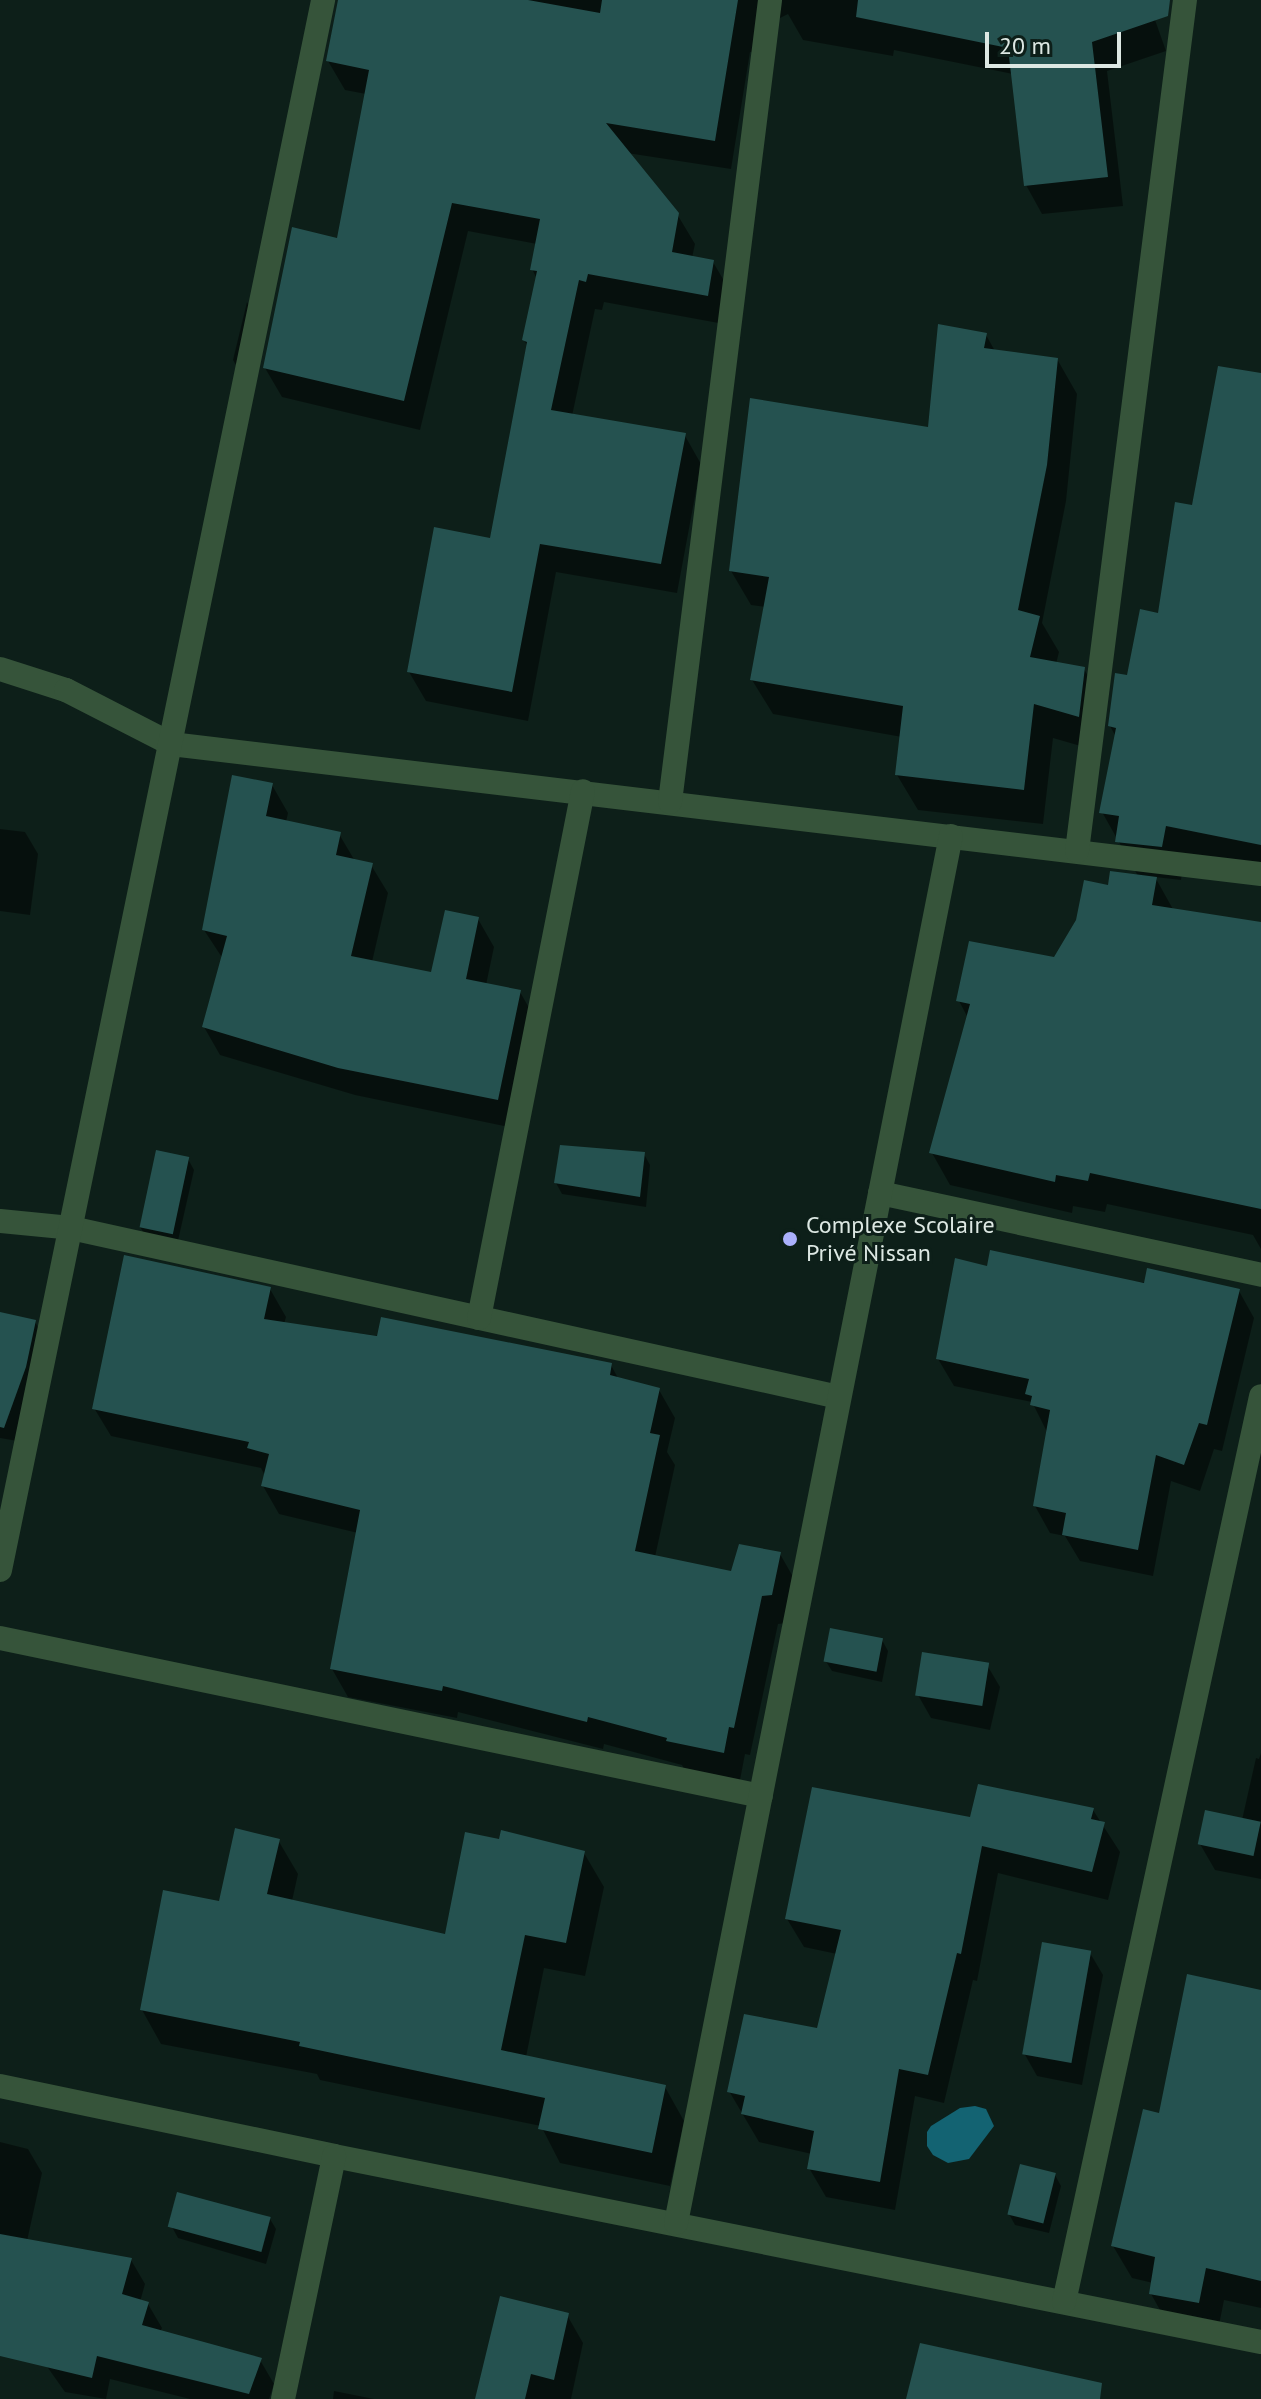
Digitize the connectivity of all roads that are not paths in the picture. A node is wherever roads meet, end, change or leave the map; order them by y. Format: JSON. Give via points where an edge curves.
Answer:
{"nodes":[{"id":1,"x":323,"y":0,"type":"edge"},
{"id":2,"x":770,"y":0,"type":"edge"},
{"id":3,"x":1185,"y":0,"type":"edge"},
{"id":4,"x":0,"y":669,"type":"edge"},
{"id":5,"x":171,"y":744,"type":"junction"},
{"id":6,"x":583,"y":791,"type":"junction"},
{"id":7,"x":670,"y":802,"type":"junction"},
{"id":8,"x":951,"y":836,"type":"junction"},
{"id":9,"x":1077,"y":851,"type":"junction"},
{"id":10,"x":1261,"y":874,"type":"edge"},
{"id":11,"x":880,"y":1193,"type":"junction"},
{"id":12,"x":0,"y":1221,"type":"edge"},
{"id":13,"x":71,"y":1228,"type":"junction"},
{"id":14,"x":1261,"y":1275,"type":"edge"},
{"id":15,"x":479,"y":1318,"type":"junction"},
{"id":16,"x":1261,"y":1396,"type":"edge"},
{"id":17,"x":839,"y":1397,"type":"junction"},
{"id":18,"x":0,"y":1570,"type":"edge"},
{"id":19,"x":0,"y":1638,"type":"edge"},
{"id":20,"x":761,"y":1796,"type":"junction"},
{"id":21,"x":0,"y":2086,"type":"edge"},
{"id":22,"x":334,"y":2156,"type":"junction"},
{"id":23,"x":676,"y":2223,"type":"junction"},
{"id":24,"x":1064,"y":2302,"type":"junction"},
{"id":25,"x":1261,"y":2342,"type":"edge"},
{"id":26,"x":283,"y":2399,"type":"edge"}],
"edges":[{"from":1,"to":5,"type":"street"},
{"from":2,"to":7,"type":"street"},
{"from":3,"to":9,"type":"street"},
{"from":4,"to":5,"type":"street","via":[[66,690]]},
{"from":5,"to":6,"type":"street"},
{"from":5,"to":13,"type":"street"},
{"from":6,"to":7,"type":"street"},
{"from":6,"to":15,"type":"street"},
{"from":7,"to":8,"type":"street"},
{"from":8,"to":9,"type":"street"},
{"from":8,"to":11,"type":"street"},
{"from":9,"to":10,"type":"street"},
{"from":11,"to":14,"type":"street"},
{"from":11,"to":17,"type":"street"},
{"from":12,"to":13,"type":"street"},
{"from":13,"to":15,"type":"street"},
{"from":13,"to":18,"type":"street"},
{"from":15,"to":17,"type":"street"},
{"from":16,"to":24,"type":"street"},
{"from":17,"to":20,"type":"street"},
{"from":19,"to":20,"type":"street"},
{"from":20,"to":23,"type":"street"},
{"from":21,"to":22,"type":"street"},
{"from":22,"to":23,"type":"street"},
{"from":22,"to":26,"type":"street"},
{"from":23,"to":24,"type":"street"},
{"from":24,"to":25,"type":"street"}]}
